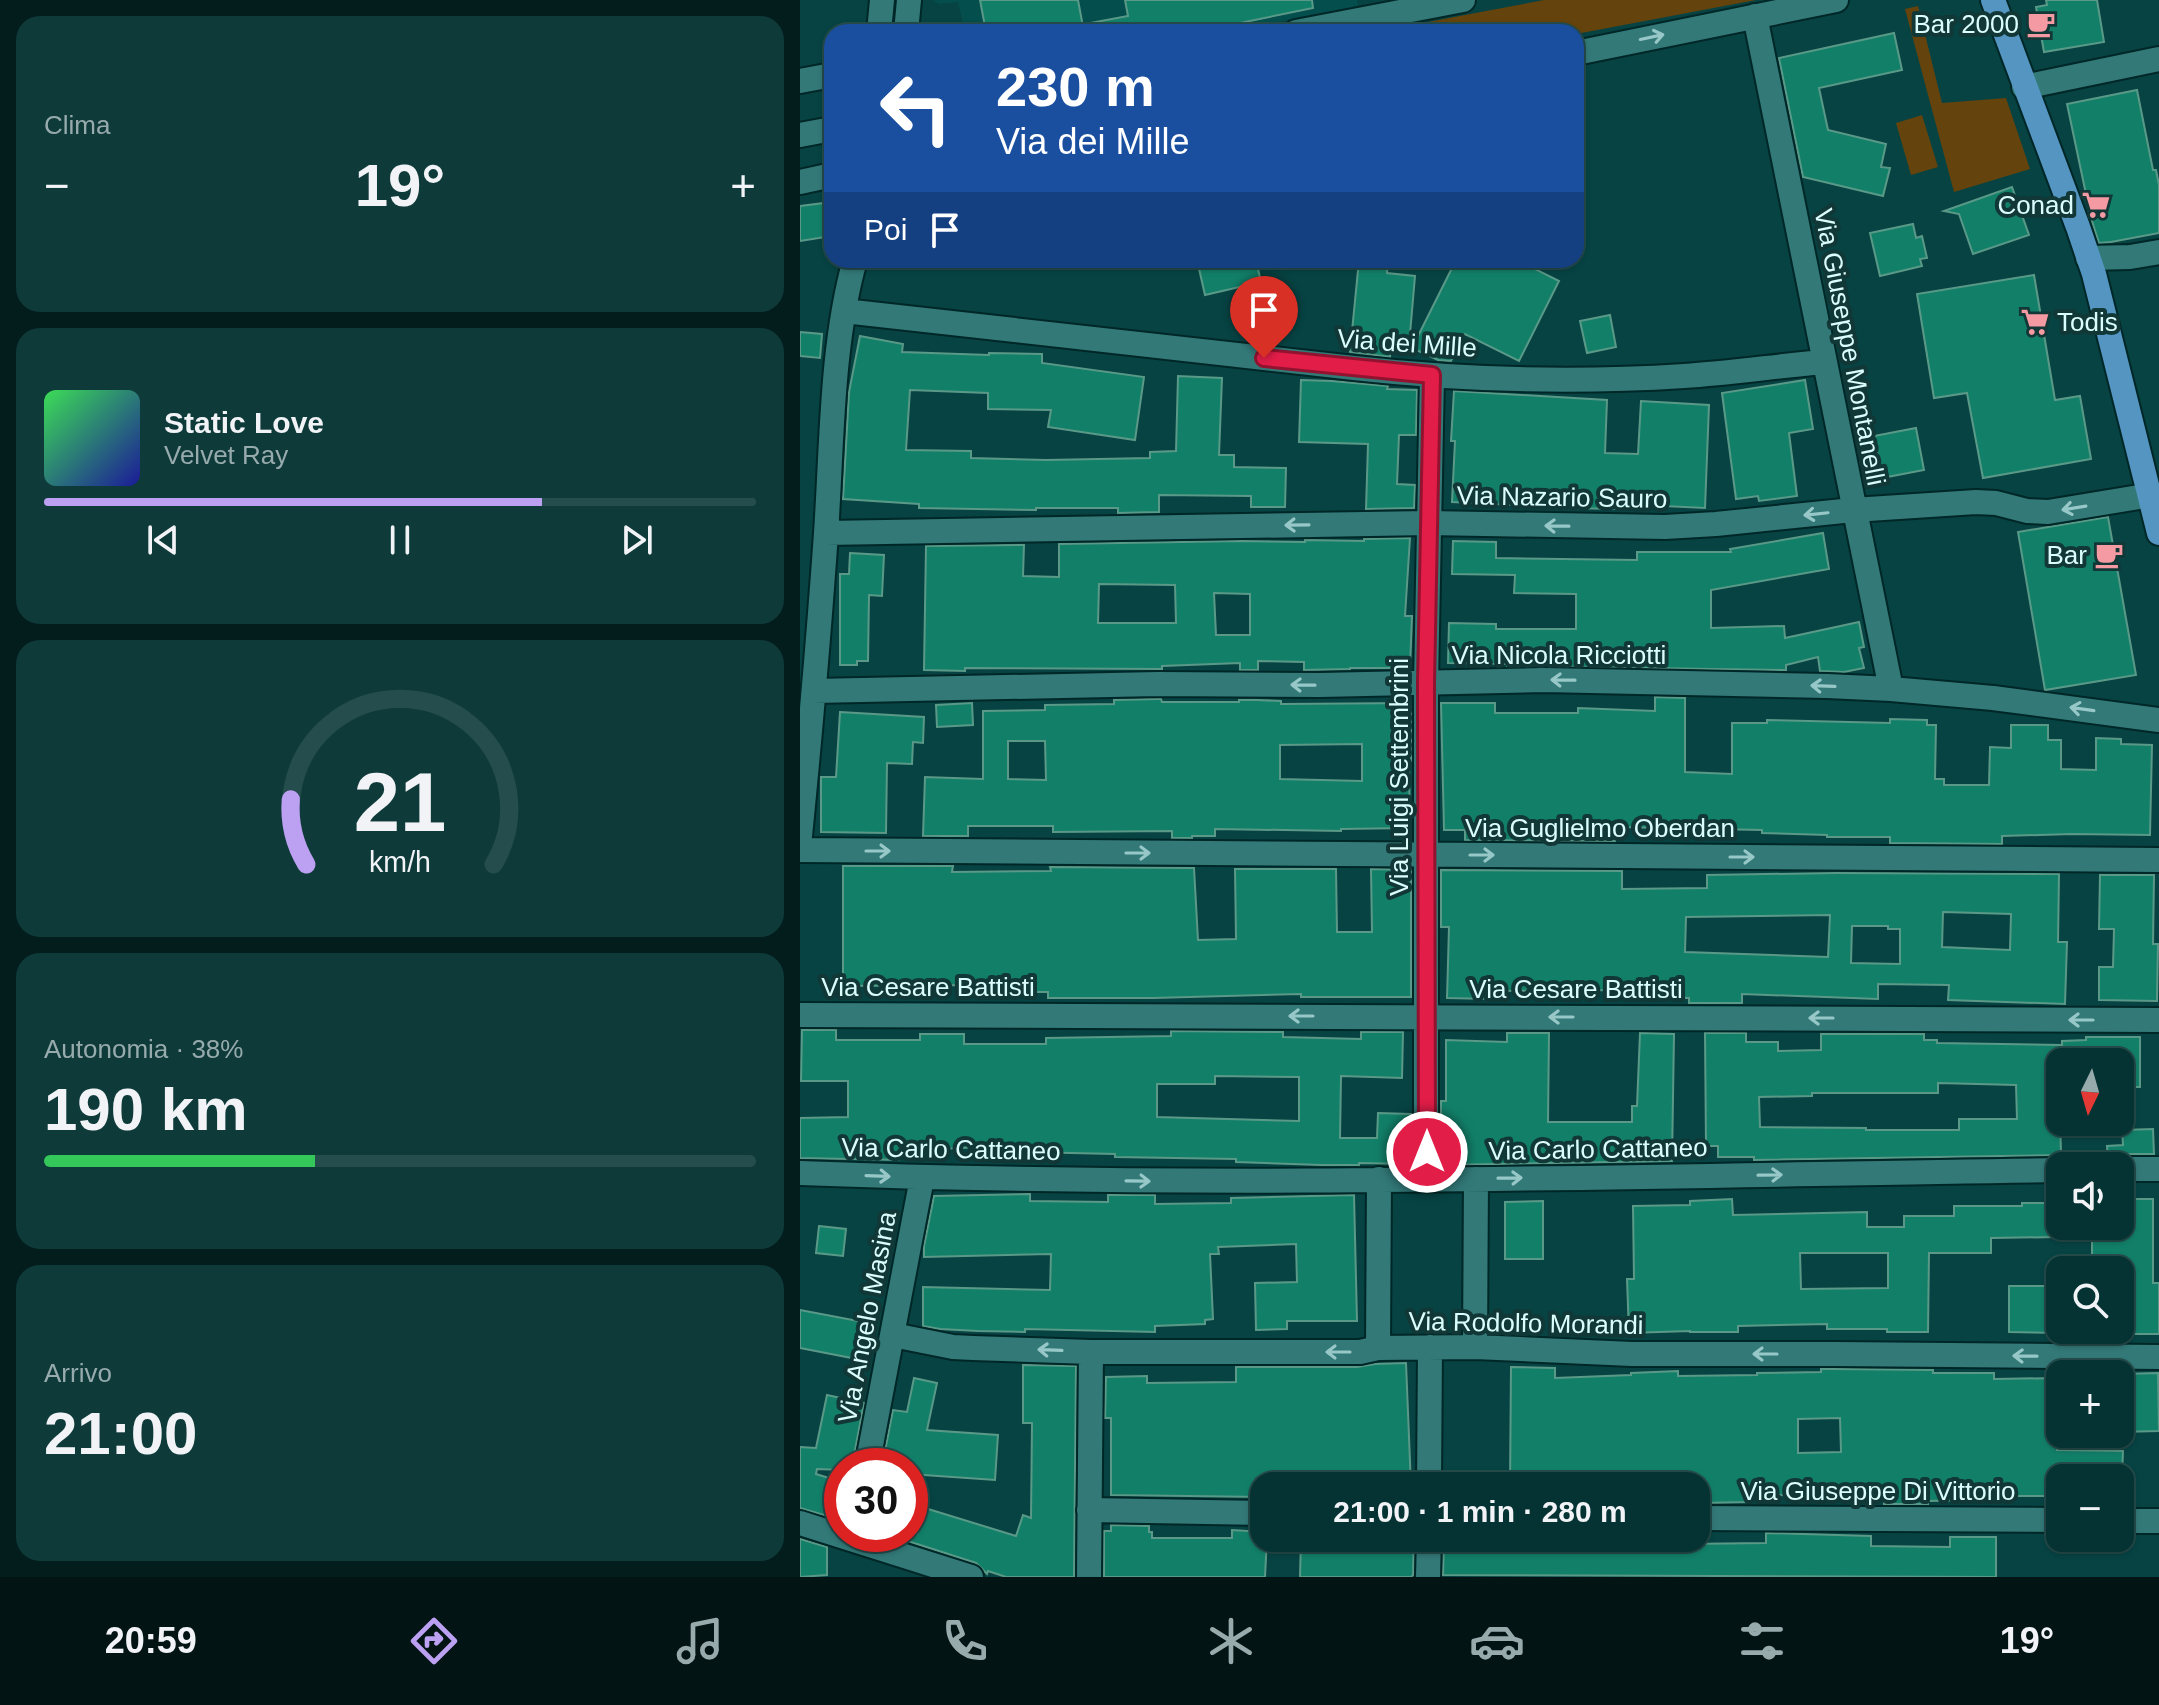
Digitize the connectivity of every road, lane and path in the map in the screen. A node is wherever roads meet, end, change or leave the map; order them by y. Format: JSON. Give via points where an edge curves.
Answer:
{"nodes":[{"id":1,"x":882,"y":0,"type":"edge"},
{"id":2,"x":909,"y":0,"type":"edge"},
{"id":3,"x":1463,"y":0,"type":"edge"},
{"id":4,"x":1993,"y":0,"type":"edge"},
{"id":5,"x":1830,"y":1,"type":"edge"},
{"id":6,"x":1755,"y":16,"type":"junction"},
{"id":7,"x":880,"y":24,"type":"edge"},
{"id":8,"x":907,"y":24,"type":"edge"},
{"id":9,"x":1364,"y":24,"type":"edge"},
{"id":10,"x":1584,"y":51,"type":"edge"},
{"id":11,"x":2159,"y":59,"type":"edge"},
{"id":12,"x":824,"y":76,"type":"edge"},
{"id":13,"x":800,"y":81,"type":"edge"},
{"id":14,"x":2024,"y":87,"type":"junction"},
{"id":15,"x":824,"y":130,"type":"edge"},
{"id":16,"x":800,"y":135,"type":"edge"},
{"id":17,"x":824,"y":177,"type":"edge"},
{"id":18,"x":800,"y":182,"type":"edge"},
{"id":19,"x":2159,"y":252,"type":"edge"},
{"id":20,"x":2088,"y":258,"type":"junction"},
{"id":21,"x":856,"y":268,"type":"edge"},
{"id":22,"x":844,"y":311,"type":"junction"},
{"id":23,"x":1824,"y":362,"type":"junction"},
{"id":24,"x":1432,"y":375,"type":"junction"},
{"id":25,"x":2151,"y":495,"type":"junction"},
{"id":26,"x":1853,"y":510,"type":"junction"},
{"id":27,"x":1428,"y":523,"type":"junction"},
{"id":28,"x":826,"y":533,"type":"junction"},
{"id":29,"x":2159,"y":533,"type":"edge"},
{"id":30,"x":1426,"y":683,"type":"junction"},
{"id":31,"x":1891,"y":689,"type":"junction"},
{"id":32,"x":814,"y":691,"type":"junction"},
{"id":33,"x":2159,"y":720,"type":"edge"},
{"id":34,"x":800,"y":836,"type":"edge"},
{"id":35,"x":800,"y":850,"type":"edge"},
{"id":36,"x":1428,"y":855,"type":"junction"},
{"id":37,"x":2159,"y":860,"type":"edge"},
{"id":38,"x":800,"y":1015,"type":"edge"},
{"id":39,"x":1427,"y":1017,"type":"junction"},
{"id":40,"x":2159,"y":1020,"type":"edge"},
{"id":41,"x":2134,"y":1169,"type":"edge"},
{"id":42,"x":2159,"y":1169,"type":"edge"},
{"id":43,"x":2046,"y":1170,"type":"edge"},
{"id":44,"x":800,"y":1173,"type":"edge"},
{"id":45,"x":922,"y":1178,"type":"junction"},
{"id":46,"x":1379,"y":1179,"type":"junction"},
{"id":47,"x":1426,"y":1179,"type":"junction"},
{"id":48,"x":1476,"y":1179,"type":"junction"},
{"id":49,"x":893,"y":1335,"type":"junction"},
{"id":50,"x":1430,"y":1347,"type":"junction"},
{"id":51,"x":1475,"y":1347,"type":"junction"},
{"id":52,"x":1378,"y":1348,"type":"junction"},
{"id":53,"x":1091,"y":1352,"type":"junction"},
{"id":54,"x":2159,"y":1357,"type":"edge"},
{"id":55,"x":871,"y":1448,"type":"edge"},
{"id":56,"x":1429,"y":1472,"type":"edge"},
{"id":57,"x":1089,"y":1510,"type":"junction"},
{"id":58,"x":1250,"y":1513,"type":"edge"},
{"id":59,"x":1710,"y":1518,"type":"edge"},
{"id":60,"x":2046,"y":1520,"type":"edge"},
{"id":61,"x":2134,"y":1521,"type":"edge"},
{"id":62,"x":2159,"y":1521,"type":"edge"},
{"id":63,"x":800,"y":1523,"type":"edge"},
{"id":64,"x":824,"y":1529,"type":"edge"},
{"id":65,"x":900,"y":1552,"type":"edge"},
{"id":66,"x":1429,"y":1552,"type":"edge"},
{"id":67,"x":971,"y":1577,"type":"edge"},
{"id":68,"x":1089,"y":1577,"type":"edge"},
{"id":69,"x":1428,"y":1577,"type":"edge"}],
"edges":[{"from":1,"to":7,"type":"street"},
{"from":2,"to":8,"type":"street"},
{"from":3,"to":9,"type":"street"},
{"from":4,"to":14,"type":"main road"},
{"from":5,"to":6,"type":"street"},
{"from":10,"to":6,"type":"street","one_way":true},
{"from":6,"to":23,"type":"street","name":"Via Giuseppe Montanelli"},
{"from":11,"to":14,"type":"street"},
{"from":12,"to":13,"type":"street"},
{"from":14,"to":20,"type":"main road"},
{"from":15,"to":16,"type":"street"},
{"from":17,"to":18,"type":"street"},
{"from":19,"to":20,"type":"street"},
{"from":20,"to":25,"type":"main road"},
{"from":21,"to":22,"type":"street"},
{"from":22,"to":24,"type":"street","name":"Via dei Mille"},
{"from":22,"to":28,"type":"street"},
{"from":23,"to":24,"type":"street","name":"Via dei Mille","via":[[1642,378]]},
{"from":23,"to":26,"type":"street","name":"Via Giuseppe Montanelli"},
{"from":24,"to":27,"type":"street","name":"Via Luigi Settembrini"},
{"from":25,"to":26,"type":"street","name":"Via Nazario Sauro","one_way":true,"via":[[2048,512],[1982,502]]},
{"from":25,"to":29,"type":"main road"},
{"from":26,"to":27,"type":"street","name":"Via Nazario Sauro","one_way":true,"via":[[1665,527]]},
{"from":26,"to":31,"type":"street","name":"Via Giuseppe Montanelli"},
{"from":27,"to":28,"type":"street","name":"Via Nazario Sauro","one_way":true},
{"from":27,"to":30,"type":"street","name":"Via Luigi Settembrini"},
{"from":28,"to":32,"type":"street"},
{"from":31,"to":30,"type":"street","name":"Via Nicola Ricciotti","one_way":true,"via":[[1543,680]]},
{"from":30,"to":32,"type":"street","name":"Via Nicola Ricciotti","one_way":true},
{"from":30,"to":36,"type":"street","name":"Via Luigi Settembrini"},
{"from":33,"to":31,"type":"street","name":"Via Nicola Ricciotti","one_way":true},
{"from":32,"to":34,"type":"street"},
{"from":35,"to":36,"type":"street","name":"Via Guglielmo Oberdan","one_way":true},
{"from":36,"to":37,"type":"street","name":"Via Guglielmo Oberdan","one_way":true},
{"from":36,"to":39,"type":"street","name":"Via Luigi Settembrini"},
{"from":39,"to":38,"type":"street","name":"Via Cesare Battisti","one_way":true},
{"from":40,"to":39,"type":"street","name":"Via Cesare Battisti","one_way":true},
{"from":39,"to":47,"type":"street","name":"Via Luigi Settembrini"},
{"from":41,"to":42,"type":"street"},
{"from":48,"to":43,"type":"street","name":"Via Carlo Cattaneo","one_way":true},
{"from":44,"to":45,"type":"street","name":"Via Carlo Cattaneo","one_way":true},
{"from":45,"to":46,"type":"street","name":"Via Carlo Cattaneo","one_way":true},
{"from":45,"to":49,"type":"street","name":"Via Angelo Masina"},
{"from":46,"to":47,"type":"street","name":"Via Carlo Cattaneo"},
{"from":46,"to":52,"type":"street"},
{"from":47,"to":48,"type":"street","name":"Via Carlo Cattaneo"},
{"from":48,"to":51,"type":"street"},
{"from":53,"to":49,"type":"street","name":"Via Rodolfo Morandi","one_way":true,"via":[[953,1347]]},
{"from":49,"to":55,"type":"street","name":"Via Angelo Masina"},
{"from":50,"to":51,"type":"street","name":"Via Rodolfo Morandi"},
{"from":50,"to":52,"type":"street","name":"Via Rodolfo Morandi"},
{"from":50,"to":56,"type":"street"},
{"from":54,"to":51,"type":"street","name":"Via Rodolfo Morandi","one_way":true,"via":[[1632,1354]]},
{"from":52,"to":53,"type":"street","name":"Via Rodolfo Morandi","one_way":true},
{"from":53,"to":57,"type":"street"},
{"from":57,"to":58,"type":"street"},
{"from":57,"to":68,"type":"street"},
{"from":59,"to":60,"type":"street","name":"Via Giuseppe Di Vittorio"},
{"from":61,"to":62,"type":"street"},
{"from":63,"to":64,"type":"street"},
{"from":65,"to":67,"type":"street"},
{"from":66,"to":69,"type":"street"}]}
